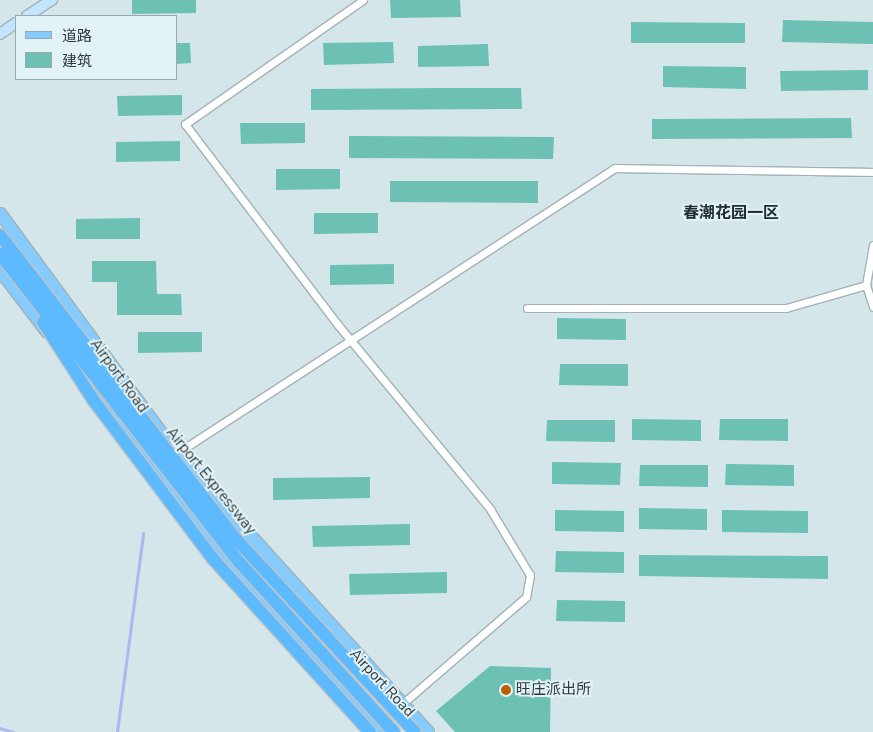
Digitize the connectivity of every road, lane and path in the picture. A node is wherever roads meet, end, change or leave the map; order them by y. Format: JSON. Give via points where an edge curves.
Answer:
{"nodes":[{"id":1,"x":52,"y":0,"type":"edge"},
{"id":2,"x":362,"y":0,"type":"edge"},
{"id":3,"x":29,"y":15,"type":"edge"},
{"id":4,"x":15,"y":24,"type":"edge"},
{"id":5,"x":0,"y":34,"type":"edge"},
{"id":6,"x":873,"y":172,"type":"edge"},
{"id":7,"x":0,"y":213,"type":"edge"},
{"id":8,"x":0,"y":235,"type":"edge"},
{"id":9,"x":873,"y":245,"type":"edge"},
{"id":10,"x":0,"y":255,"type":"edge"},
{"id":11,"x":0,"y":271,"type":"edge"},
{"id":12,"x":866,"y":285,"type":"junction"},
{"id":13,"x":873,"y":306,"type":"edge"},
{"id":14,"x":527,"y":308,"type":"dead end"},
{"id":15,"x":350,"y":340,"type":"junction"},
{"id":16,"x":176,"y":453,"type":"junction"},
{"id":17,"x":155,"y":468,"type":"junction"},
{"id":18,"x":402,"y":704,"type":"junction"},
{"id":19,"x":370,"y":732,"type":"edge"},
{"id":20,"x":383,"y":732,"type":"edge"},
{"id":21,"x":394,"y":732,"type":"edge"},
{"id":22,"x":415,"y":732,"type":"edge"},
{"id":23,"x":428,"y":732,"type":"edge"}],
"edges":[{"from":1,"to":3,"type":"main road"},
{"from":2,"to":15,"type":"street","via":[[186,124]]},
{"from":4,"to":5,"type":"main road"},
{"from":6,"to":15,"type":"street","via":[[615,168]]},
{"from":7,"to":16,"type":"main road","name":"Airport Road"},
{"from":8,"to":22,"type":"highway","name":"Airport Expressway","bridge":true,"via":[[236,539]]},
{"from":9,"to":12,"type":"street"},
{"from":10,"to":19,"type":"highway","bridge":true,"via":[[94,401],[208,552]]},
{"from":10,"to":21,"type":"highway","name":"Airport Expressway","bridge":true,"via":[[240,563]]},
{"from":11,"to":17,"type":"main road","name":"Airport Road"},
{"from":12,"to":13,"type":"street"},
{"from":12,"to":14,"type":"street","via":[[786,308]]},
{"from":15,"to":16,"type":"street"},
{"from":15,"to":18,"type":"street","via":[[490,509],[530,575],[526,597]]},
{"from":16,"to":17,"type":"street"},
{"from":16,"to":18,"type":"main road","name":"Airport Road"},
{"from":17,"to":20,"type":"main road","name":"Airport Road","via":[[231,562]]},
{"from":18,"to":23,"type":"main road","name":"Airport Road"}]}
